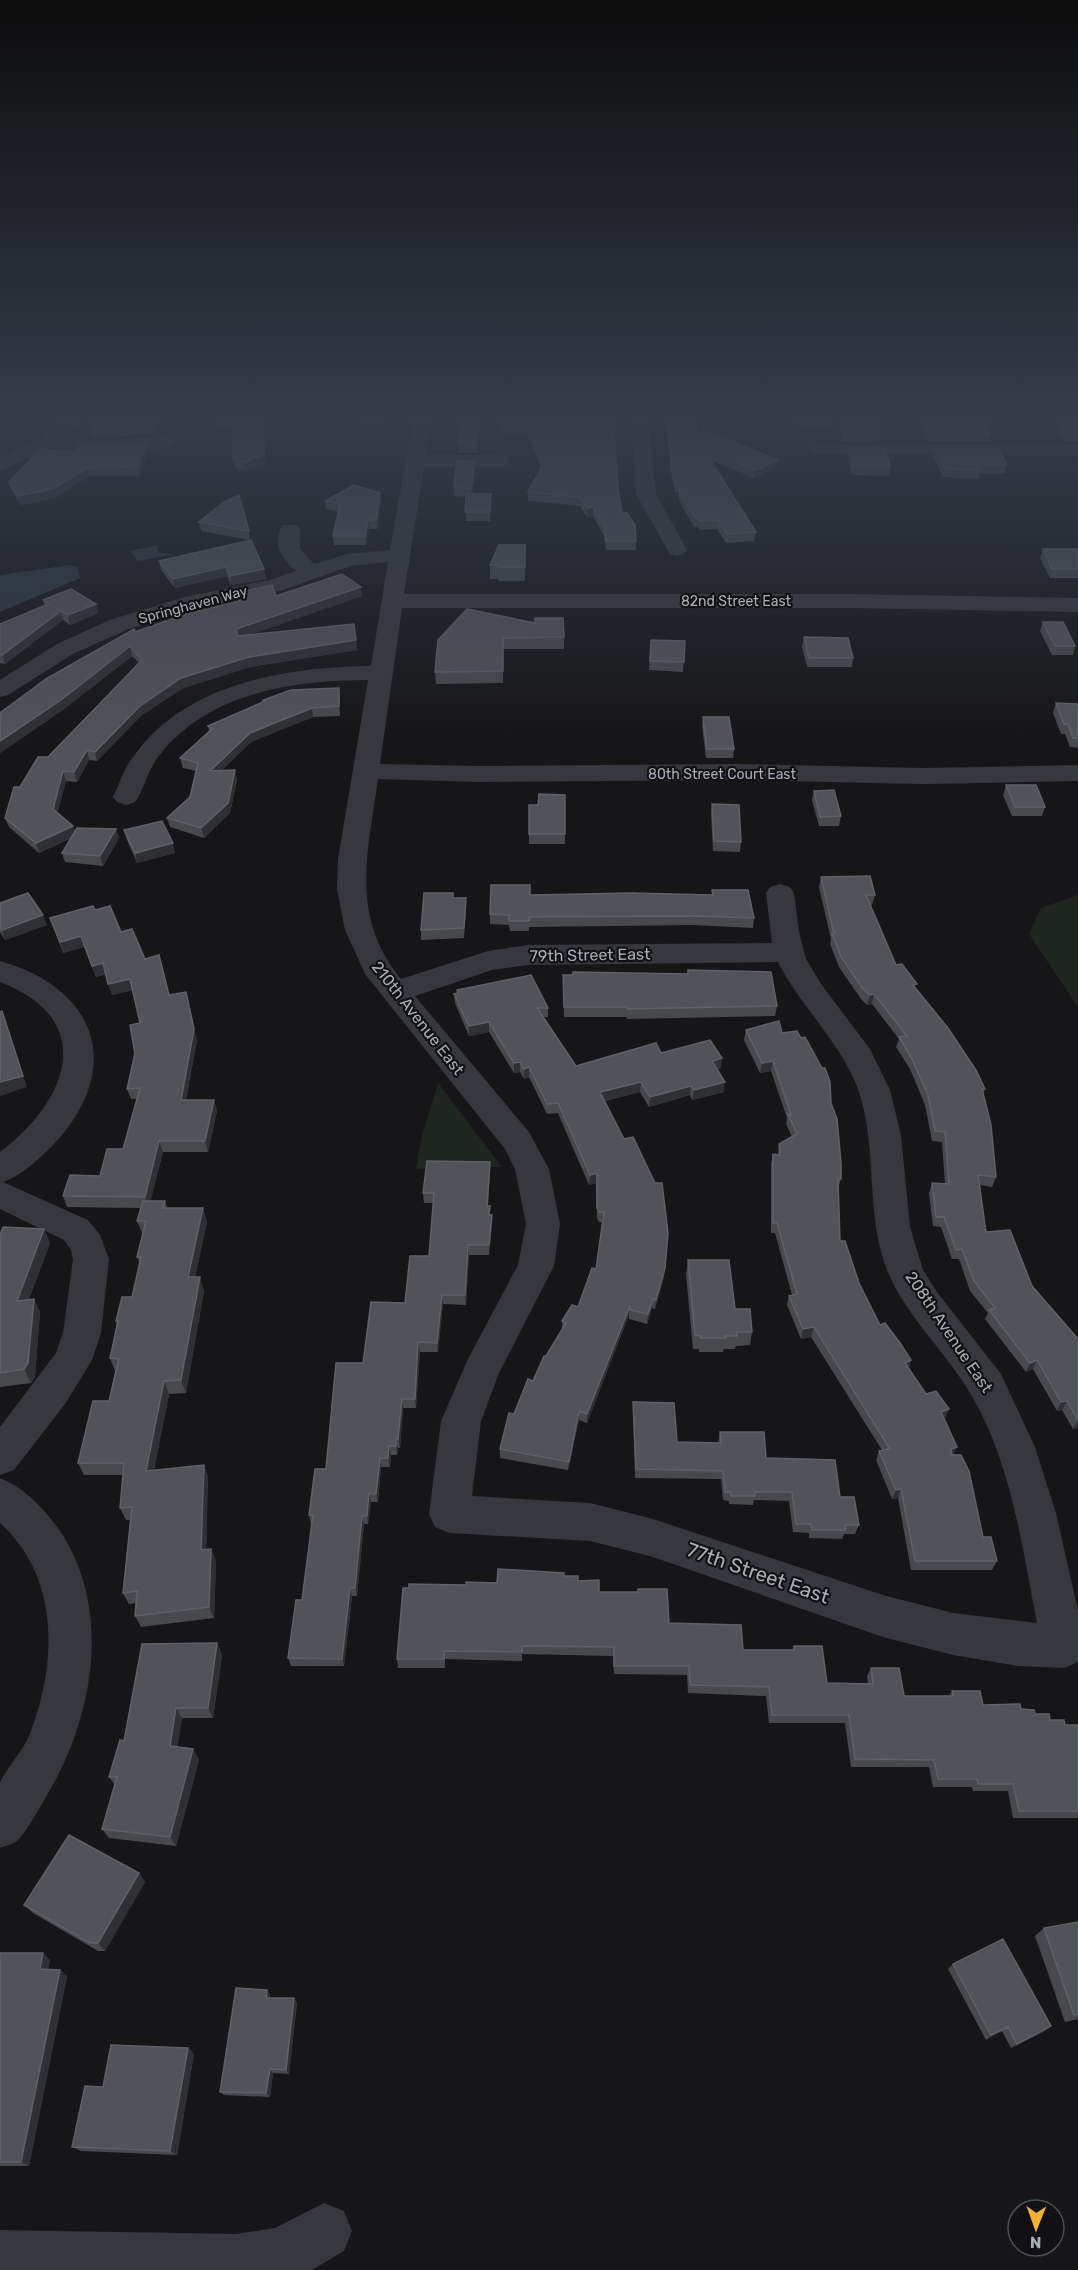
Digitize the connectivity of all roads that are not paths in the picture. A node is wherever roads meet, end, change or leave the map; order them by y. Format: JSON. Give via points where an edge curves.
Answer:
{"nodes":[{"id":1,"x":405,"y":521,"type":"edge"},
{"id":2,"x":660,"y":521,"type":"edge"},
{"id":3,"x":290,"y":529,"type":"dead end"},
{"id":4,"x":677,"y":550,"type":"dead end"},
{"id":5,"x":400,"y":555,"type":"junction"},
{"id":6,"x":312,"y":572,"type":"junction"},
{"id":7,"x":394,"y":601,"type":"junction"},
{"id":8,"x":1078,"y":605,"type":"edge"},
{"id":9,"x":380,"y":673,"type":"junction"},
{"id":10,"x":0,"y":690,"type":"edge"},
{"id":11,"x":367,"y":769,"type":"junction"},
{"id":12,"x":1078,"y":773,"type":"edge"},
{"id":13,"x":126,"y":797,"type":"dead end"},
{"id":14,"x":780,"y":893,"type":"dead end"},
{"id":15,"x":789,"y":952,"type":"junction"},
{"id":16,"x":0,"y":971,"type":"edge"},
{"id":17,"x":395,"y":992,"type":"junction"},
{"id":18,"x":0,"y":1170,"type":"edge"},
{"id":19,"x":0,"y":1194,"type":"edge"},
{"id":20,"x":0,"y":1457,"type":"edge"},
{"id":21,"x":0,"y":1497,"type":"edge"},
{"id":22,"x":450,"y":1514,"type":"joint"},
{"id":23,"x":1064,"y":1646,"type":"joint"},
{"id":24,"x":0,"y":1824,"type":"edge"},
{"id":25,"x":324,"y":2231,"type":"dead end"},
{"id":26,"x":0,"y":2258,"type":"edge"}],
"edges":[{"from":1,"to":5,"type":"street","name":"210th Avenue East"},
{"from":2,"to":4,"type":"street"},
{"from":3,"to":6,"type":"street","via":[[290,552]]},
{"from":5,"to":6,"type":"street","name":"Springhaven Way","via":[[347,560]]},
{"from":5,"to":7,"type":"street","name":"210th Avenue East"},
{"from":6,"to":10,"type":"street","name":"Springhaven Way","via":[[118,625],[65,649]]},
{"from":7,"to":8,"type":"street","name":"82nd Street East"},
{"from":7,"to":9,"type":"street","name":"210th Avenue East"},
{"from":9,"to":11,"type":"street","name":"210th Avenue East"},
{"from":9,"to":13,"type":"street","via":[[297,677],[245,690],[203,708],[153,747]]},
{"from":11,"to":12,"type":"street","name":"80th Street Court East","via":[[389,773],[478,774]]},
{"from":11,"to":17,"type":"street","name":"210th Avenue East","via":[[351,890],[362,944]]},
{"from":14,"to":15,"type":"street","name":"208th Avenue East"},
{"from":15,"to":17,"type":"street","name":"79th Street East","via":[[528,955],[488,961]]},
{"from":15,"to":23,"type":"street","name":"208th Avenue East","via":[[796,968],[860,1058],[875,1093],[884,1127],[894,1237],[906,1273],[933,1316],[987,1385],[1014,1438]]},
{"from":16,"to":18,"type":"street","via":[[34,984],[55,999],[75,1029],[80,1053],[72,1089],[59,1114],[27,1150]]},
{"from":17,"to":22,"type":"street","name":"210th Avenue East","via":[[517,1141],[532,1169],[543,1224],[536,1266],[481,1370],[461,1421]]},
{"from":19,"to":20,"type":"street","via":[[76,1230],[88,1245],[91,1259],[82,1333],[73,1360]]},
{"from":21,"to":24,"type":"street","via":[[20,1512],[56,1561],[68,1600],[72,1638],[62,1706],[47,1746],[32,1777]]},
{"from":22,"to":23,"type":"street","name":"77th Street East","via":[[590,1522],[653,1538],[883,1616],[954,1634],[1018,1644]]},
{"from":25,"to":26,"type":"street","via":[[284,2255],[236,2262]]}]}
